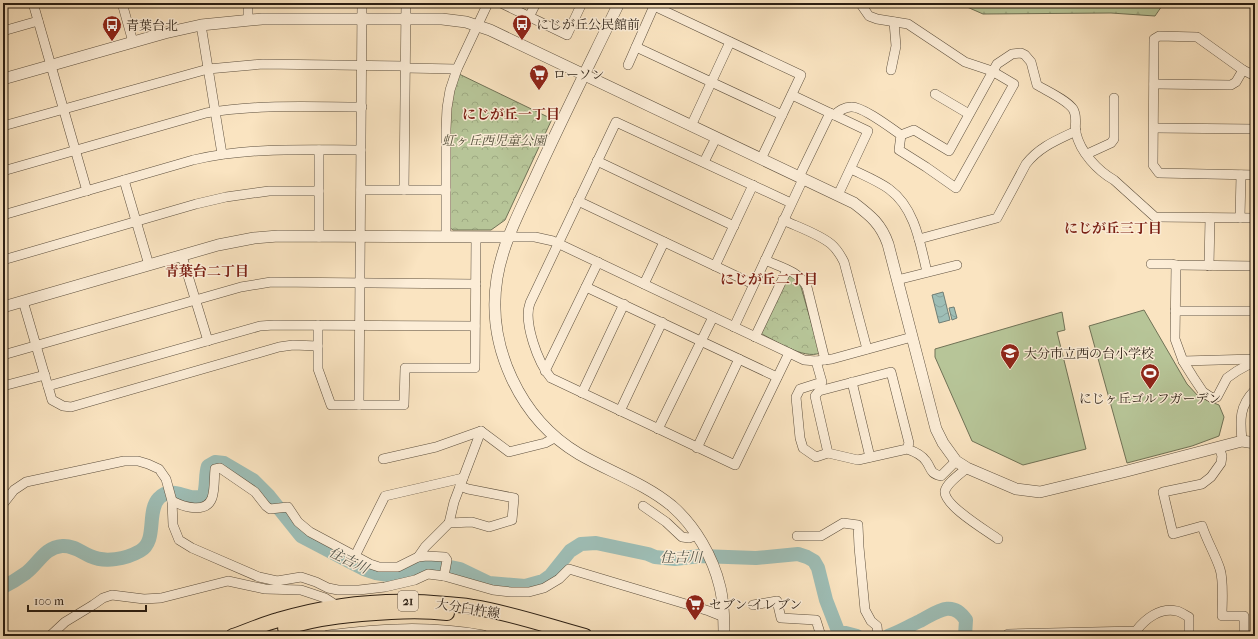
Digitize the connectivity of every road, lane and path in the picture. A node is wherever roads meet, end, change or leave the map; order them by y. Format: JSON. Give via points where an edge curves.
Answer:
{"nodes":[{"id":1,"x":33,"y":3,"type":"edge"},
{"id":2,"x":122,"y":3,"type":"edge"},
{"id":3,"x":248,"y":3,"type":"edge"},
{"id":4,"x":362,"y":3,"type":"edge"},
{"id":5,"x":406,"y":3,"type":"edge"},
{"id":6,"x":488,"y":3,"type":"edge"},
{"id":7,"x":501,"y":3,"type":"edge"},
{"id":8,"x":536,"y":3,"type":"edge"},
{"id":9,"x":582,"y":3,"type":"edge"},
{"id":10,"x":619,"y":3,"type":"edge"},
{"id":11,"x":860,"y":3,"type":"edge"},
{"id":12,"x":529,"y":17,"type":"junction"},
{"id":13,"x":248,"y":19,"type":"junction"},
{"id":14,"x":362,"y":19,"type":"junction"},
{"id":15,"x":406,"y":19,"type":"junction"},
{"id":16,"x":38,"y":21,"type":"junction"},
{"id":17,"x":894,"y":22,"type":"junction"},
{"id":18,"x":201,"y":25,"type":"junction"},
{"id":19,"x":477,"y":26,"type":"junction"},
{"id":20,"x":3,"y":31,"type":"edge"},
{"id":21,"x":133,"y":42,"type":"junction"},
{"id":22,"x":730,"y":42,"type":"junction"},
{"id":23,"x":636,"y":46,"type":"junction"},
{"id":24,"x":51,"y":65,"type":"junction"},
{"id":25,"x":362,"y":66,"type":"junction"},
{"id":26,"x":628,"y":66,"type":"dead end"},
{"id":27,"x":405,"y":67,"type":"junction"},
{"id":28,"x":208,"y":69,"type":"junction"},
{"id":29,"x":457,"y":69,"type":"junction"},
{"id":30,"x":891,"y":70,"type":"dead end"},
{"id":31,"x":1243,"y":70,"type":"junction"},
{"id":32,"x":992,"y":71,"type":"junction"},
{"id":33,"x":584,"y":75,"type":"junction"},
{"id":34,"x":1255,"y":76,"type":"edge"},
{"id":35,"x":3,"y":79,"type":"edge"},
{"id":36,"x":712,"y":82,"type":"junction"},
{"id":37,"x":1154,"y":84,"type":"junction"},
{"id":38,"x":936,"y":94,"type":"dead end"},
{"id":39,"x":792,"y":95,"type":"junction"},
{"id":40,"x":1114,"y":98,"type":"dead end"},
{"id":41,"x":362,"y":107,"type":"junction"},
{"id":42,"x":63,"y":109,"type":"junction"},
{"id":43,"x":215,"y":112,"type":"junction"},
{"id":44,"x":832,"y":114,"type":"junction"},
{"id":45,"x":969,"y":114,"type":"junction"},
{"id":46,"x":782,"y":115,"type":"junction"},
{"id":47,"x":3,"y":126,"type":"edge"},
{"id":48,"x":691,"y":126,"type":"junction"},
{"id":49,"x":1154,"y":128,"type":"junction"},
{"id":50,"x":1255,"y":129,"type":"edge"},
{"id":51,"x":1076,"y":131,"type":"junction"},
{"id":52,"x":901,"y":135,"type":"junction"},
{"id":53,"x":716,"y":138,"type":"junction"},
{"id":54,"x":319,"y":150,"type":"junction"},
{"id":55,"x":361,"y":150,"type":"junction"},
{"id":56,"x":75,"y":151,"type":"junction"},
{"id":57,"x":222,"y":154,"type":"junction"},
{"id":58,"x":1087,"y":154,"type":"junction"},
{"id":59,"x":761,"y":159,"type":"junction"},
{"id":60,"x":598,"y":161,"type":"junction"},
{"id":61,"x":704,"y":162,"type":"junction"},
{"id":62,"x":851,"y":169,"type":"junction"},
{"id":63,"x":3,"y":171,"type":"edge"},
{"id":64,"x":1241,"y":175,"type":"junction"},
{"id":65,"x":1255,"y":175,"type":"edge"},
{"id":66,"x":801,"y":178,"type":"junction"},
{"id":67,"x":124,"y":180,"type":"junction"},
{"id":68,"x":754,"y":186,"type":"junction"},
{"id":69,"x":361,"y":190,"type":"junction"},
{"id":70,"x":404,"y":190,"type":"junction"},
{"id":71,"x":446,"y":190,"type":"junction"},
{"id":72,"x":87,"y":191,"type":"junction"},
{"id":73,"x":319,"y":191,"type":"junction"},
{"id":74,"x":838,"y":195,"type":"junction"},
{"id":75,"x":578,"y":201,"type":"junction"},
{"id":76,"x":791,"y":203,"type":"junction"},
{"id":77,"x":3,"y":215,"type":"edge"},
{"id":78,"x":1210,"y":218,"type":"junction"},
{"id":79,"x":1240,"y":218,"type":"junction"},
{"id":80,"x":1255,"y":218,"type":"edge"},
{"id":81,"x":783,"y":220,"type":"junction"},
{"id":82,"x":136,"y":222,"type":"junction"},
{"id":83,"x":734,"y":226,"type":"junction"},
{"id":84,"x":319,"y":237,"type":"junction"},
{"id":85,"x":361,"y":237,"type":"junction"},
{"id":86,"x":446,"y":237,"type":"junction"},
{"id":87,"x":476,"y":237,"type":"junction"},
{"id":88,"x":508,"y":237,"type":"junction"},
{"id":89,"x":919,"y":239,"type":"junction"},
{"id":90,"x":664,"y":242,"type":"junction"},
{"id":91,"x":558,"y":243,"type":"junction"},
{"id":92,"x":182,"y":256,"type":"junction"},
{"id":93,"x":3,"y":260,"type":"edge"},
{"id":94,"x":765,"y":260,"type":"junction"},
{"id":95,"x":598,"y":262,"type":"junction"},
{"id":96,"x":1151,"y":264,"type":"dead end"},
{"id":97,"x":148,"y":265,"type":"junction"},
{"id":98,"x":958,"y":265,"type":"dead end"},
{"id":99,"x":715,"y":266,"type":"junction"},
{"id":100,"x":1176,"y":266,"type":"junction"},
{"id":101,"x":1209,"y":266,"type":"junction"},
{"id":102,"x":1255,"y":266,"type":"edge"},
{"id":103,"x":787,"y":270,"type":"junction"},
{"id":104,"x":927,"y":272,"type":"junction"},
{"id":105,"x":897,"y":280,"type":"junction"},
{"id":106,"x":360,"y":283,"type":"junction"},
{"id":107,"x":476,"y":284,"type":"junction"},
{"id":108,"x":644,"y":284,"type":"junction"},
{"id":109,"x":754,"y":284,"type":"junction"},
{"id":110,"x":586,"y":287,"type":"junction"},
{"id":111,"x":195,"y":300,"type":"junction"},
{"id":112,"x":23,"y":301,"type":"junction"},
{"id":113,"x":624,"y":304,"type":"junction"},
{"id":114,"x":3,"y":307,"type":"edge"},
{"id":115,"x":1175,"y":311,"type":"junction"},
{"id":116,"x":1255,"y":311,"type":"edge"},
{"id":117,"x":713,"y":317,"type":"junction"},
{"id":118,"x":662,"y":322,"type":"junction"},
{"id":119,"x":318,"y":325,"type":"junction"},
{"id":120,"x":360,"y":326,"type":"junction"},
{"id":121,"x":475,"y":326,"type":"junction"},
{"id":122,"x":734,"y":327,"type":"junction"},
{"id":123,"x":755,"y":337,"type":"junction"},
{"id":124,"x":912,"y":337,"type":"junction"},
{"id":125,"x":208,"y":341,"type":"junction"},
{"id":126,"x":701,"y":341,"type":"junction"},
{"id":127,"x":36,"y":345,"type":"junction"},
{"id":128,"x":318,"y":346,"type":"junction"},
{"id":129,"x":868,"y":349,"type":"junction"},
{"id":130,"x":789,"y":353,"type":"junction"},
{"id":131,"x":3,"y":355,"type":"edge"},
{"id":132,"x":739,"y":359,"type":"junction"},
{"id":133,"x":821,"y":360,"type":"junction"},
{"id":134,"x":1255,"y":360,"type":"edge"},
{"id":135,"x":1183,"y":361,"type":"junction"},
{"id":136,"x":545,"y":371,"type":"junction"},
{"id":137,"x":45,"y":375,"type":"junction"},
{"id":138,"x":777,"y":377,"type":"junction"},
{"id":139,"x":852,"y":382,"type":"junction"},
{"id":140,"x":3,"y":386,"type":"edge"},
{"id":141,"x":48,"y":386,"type":"junction"},
{"id":142,"x":1255,"y":390,"type":"edge"},
{"id":143,"x":582,"y":393,"type":"junction"},
{"id":144,"x":359,"y":405,"type":"junction"},
{"id":145,"x":620,"y":411,"type":"junction"},
{"id":146,"x":658,"y":429,"type":"junction"},
{"id":147,"x":481,"y":432,"type":"junction"},
{"id":148,"x":556,"y":437,"type":"junction"},
{"id":149,"x":1242,"y":441,"type":"junction"},
{"id":150,"x":1255,"y":443,"type":"edge"},
{"id":151,"x":1219,"y":447,"type":"junction"},
{"id":152,"x":698,"y":448,"type":"junction"},
{"id":153,"x":907,"y":449,"type":"junction"},
{"id":154,"x":828,"y":453,"type":"junction"},
{"id":155,"x":383,"y":458,"type":"dead end"},
{"id":156,"x":870,"y":458,"type":"junction"},
{"id":157,"x":956,"y":461,"type":"junction"},
{"id":158,"x":967,"y":468,"type":"junction"},
{"id":159,"x":461,"y":482,"type":"junction"},
{"id":160,"x":172,"y":499,"type":"junction"},
{"id":161,"x":3,"y":504,"type":"edge"},
{"id":162,"x":643,"y":506,"type":"dead end"},
{"id":163,"x":449,"y":523,"type":"junction"},
{"id":164,"x":697,"y":535,"type":"junction"},
{"id":165,"x":797,"y":536,"type":"dead end"},
{"id":166,"x":998,"y":539,"type":"dead end"},
{"id":167,"x":355,"y":556,"type":"junction"},
{"id":168,"x":418,"y":557,"type":"junction"},
{"id":169,"x":444,"y":573,"type":"junction"},
{"id":170,"x":753,"y":604,"type":"dead end"},
{"id":171,"x":341,"y":611,"type":"junction"},
{"id":172,"x":724,"y":617,"type":"junction"},
{"id":173,"x":878,"y":633,"type":"edge"},
{"id":174,"x":50,"y":636,"type":"edge"},
{"id":175,"x":233,"y":636,"type":"edge"},
{"id":176,"x":259,"y":636,"type":"edge"},
{"id":177,"x":328,"y":636,"type":"edge"},
{"id":178,"x":483,"y":636,"type":"edge"},
{"id":179,"x":550,"y":636,"type":"edge"},
{"id":180,"x":585,"y":636,"type":"edge"},
{"id":181,"x":724,"y":636,"type":"edge"},
{"id":182,"x":821,"y":636,"type":"edge"},
{"id":183,"x":1008,"y":636,"type":"edge"},
{"id":184,"x":1189,"y":636,"type":"edge"},
{"id":185,"x":1244,"y":636,"type":"edge"}],
"edges":[{"from":1,"to":16,"type":"street"},
{"from":2,"to":21,"type":"street"},
{"from":3,"to":13,"type":"street"},
{"from":4,"to":14,"type":"street"},
{"from":5,"to":15,"type":"street"},
{"from":6,"to":19,"type":"street"},
{"from":7,"to":12,"type":"street"},
{"from":8,"to":12,"type":"street"},
{"from":9,"to":12,"type":"street","via":[[567,35]]},
{"from":10,"to":33,"type":"street"},
{"from":11,"to":17,"type":"street","via":[[869,16]]},
{"from":13,"to":14,"type":"street"},
{"from":13,"to":18,"type":"street"},
{"from":14,"to":15,"type":"street"},
{"from":14,"to":25,"type":"street"},
{"from":15,"to":19,"type":"street","via":[[454,20]]},
{"from":15,"to":27,"type":"street"},
{"from":16,"to":20,"type":"street"},
{"from":16,"to":24,"type":"street"},
{"from":17,"to":30,"type":"street","via":[[896,46]]},
{"from":17,"to":32,"type":"street","via":[[908,24],[965,62]]},
{"from":18,"to":21,"type":"street"},
{"from":18,"to":28,"type":"street"},
{"from":19,"to":29,"type":"street"},
{"from":19,"to":33,"type":"street"},
{"from":21,"to":24,"type":"street"},
{"from":22,"to":23,"type":"street","via":[[654,6]]},
{"from":22,"to":36,"type":"street"},
{"from":22,"to":39,"type":"street","via":[[801,75]]},
{"from":23,"to":26,"type":"street"},
{"from":23,"to":36,"type":"street"},
{"from":24,"to":35,"type":"street"},
{"from":24,"to":42,"type":"street"},
{"from":25,"to":27,"type":"street"},
{"from":25,"to":28,"type":"street","via":[[263,64]]},
{"from":25,"to":41,"type":"street"},
{"from":27,"to":29,"type":"street"},
{"from":27,"to":70,"type":"street"},
{"from":28,"to":42,"type":"street"},
{"from":28,"to":43,"type":"street"},
{"from":29,"to":71,"type":"street","via":[[447,108]]},
{"from":31,"to":34,"type":"street"},
{"from":31,"to":37,"type":"street","via":[[1231,86]]},
{"from":31,"to":37,"type":"street","via":[[1197,37],[1159,36],[1154,39]]},
{"from":32,"to":45,"type":"street"},
{"from":32,"to":51,"type":"street","via":[[997,64],[1012,54],[1025,55],[1031,62],[1037,85],[1068,104],[1073,110]]},
{"from":32,"to":52,"type":"street","via":[[1014,84],[956,188],[899,150]]},
{"from":33,"to":48,"type":"street"},
{"from":33,"to":88,"type":"street"},
{"from":36,"to":46,"type":"street"},
{"from":36,"to":48,"type":"street"},
{"from":37,"to":49,"type":"street"},
{"from":38,"to":45,"type":"street"},
{"from":39,"to":44,"type":"street"},
{"from":39,"to":46,"type":"street"},
{"from":40,"to":58,"type":"street","via":[[1114,139],[1111,143]]},
{"from":41,"to":43,"type":"street","via":[[274,106]]},
{"from":41,"to":55,"type":"street"},
{"from":42,"to":47,"type":"street"},
{"from":42,"to":56,"type":"street"},
{"from":43,"to":56,"type":"street"},
{"from":43,"to":57,"type":"street"},
{"from":44,"to":52,"type":"street","via":[[843,108],[857,107]]},
{"from":44,"to":62,"type":"street","via":[[868,131]]},
{"from":44,"to":66,"type":"street"},
{"from":45,"to":52,"type":"street","via":[[949,152],[914,130]]},
{"from":46,"to":59,"type":"street"},
{"from":48,"to":53,"type":"street"},
{"from":49,"to":50,"type":"street"},
{"from":49,"to":64,"type":"street","via":[[1153,166],[1159,173]]},
{"from":51,"to":58,"type":"street"},
{"from":51,"to":89,"type":"street","via":[[1049,144],[1030,159],[997,218]]},
{"from":53,"to":59,"type":"street"},
{"from":53,"to":61,"type":"street"},
{"from":54,"to":55,"type":"street"},
{"from":54,"to":57,"type":"street","via":[[265,149]]},
{"from":54,"to":73,"type":"street"},
{"from":55,"to":69,"type":"street"},
{"from":56,"to":63,"type":"street"},
{"from":56,"to":72,"type":"street"},
{"from":57,"to":67,"type":"street"},
{"from":58,"to":78,"type":"street","via":[[1096,166],[1154,218]]},
{"from":59,"to":66,"type":"street"},
{"from":60,"to":61,"type":"street","via":[[616,122]]},
{"from":60,"to":75,"type":"street"},
{"from":60,"to":83,"type":"street"},
{"from":61,"to":68,"type":"street"},
{"from":62,"to":74,"type":"street"},
{"from":62,"to":89,"type":"street","via":[[887,188],[898,197],[911,217]]},
{"from":64,"to":65,"type":"street"},
{"from":64,"to":79,"type":"street"},
{"from":66,"to":74,"type":"street"},
{"from":66,"to":76,"type":"street"},
{"from":67,"to":72,"type":"street"},
{"from":67,"to":82,"type":"street"},
{"from":68,"to":76,"type":"street"},
{"from":68,"to":83,"type":"street"},
{"from":69,"to":70,"type":"street"},
{"from":69,"to":85,"type":"street"},
{"from":70,"to":71,"type":"street"},
{"from":71,"to":86,"type":"street"},
{"from":72,"to":77,"type":"street"},
{"from":73,"to":82,"type":"street","via":[[269,191],[226,197]]},
{"from":73,"to":84,"type":"street"},
{"from":74,"to":105,"type":"street","via":[[854,203],[875,220],[884,233]]},
{"from":75,"to":90,"type":"street"},
{"from":75,"to":91,"type":"street"},
{"from":76,"to":81,"type":"street"},
{"from":78,"to":79,"type":"street"},
{"from":78,"to":101,"type":"street"},
{"from":79,"to":80,"type":"street"},
{"from":81,"to":94,"type":"street"},
{"from":81,"to":129,"type":"street","via":[[822,238],[839,253],[844,262]]},
{"from":82,"to":93,"type":"street"},
{"from":82,"to":97,"type":"street"},
{"from":83,"to":99,"type":"street"},
{"from":84,"to":85,"type":"street"},
{"from":84,"to":92,"type":"street","via":[[254,238]]},
{"from":85,"to":86,"type":"street"},
{"from":85,"to":106,"type":"street"},
{"from":86,"to":87,"type":"street"},
{"from":87,"to":88,"type":"street"},
{"from":87,"to":107,"type":"street"},
{"from":88,"to":91,"type":"street","via":[[542,238]]},
{"from":88,"to":148,"type":"street","via":[[501,259],[496,292],[495,314],[500,346],[520,393],[538,419]]},
{"from":89,"to":104,"type":"street"},
{"from":90,"to":99,"type":"street"},
{"from":90,"to":108,"type":"street"},
{"from":91,"to":95,"type":"street"},
{"from":91,"to":136,"type":"street","via":[[528,307],[531,338]]},
{"from":92,"to":97,"type":"street"},
{"from":92,"to":111,"type":"street"},
{"from":94,"to":103,"type":"street"},
{"from":94,"to":109,"type":"street"},
{"from":95,"to":108,"type":"street"},
{"from":95,"to":110,"type":"street"},
{"from":96,"to":100,"type":"street"},
{"from":97,"to":112,"type":"street"},
{"from":98,"to":104,"type":"street"},
{"from":99,"to":109,"type":"street"},
{"from":100,"to":101,"type":"street"},
{"from":100,"to":115,"type":"street"},
{"from":101,"to":102,"type":"street"},
{"from":103,"to":123,"type":"street"},
{"from":103,"to":133,"type":"street","via":[[798,275],[807,287]]},
{"from":104,"to":105,"type":"street"},
{"from":105,"to":124,"type":"street"},
{"from":106,"to":107,"type":"street"},
{"from":106,"to":111,"type":"street","via":[[272,282],[241,287]]},
{"from":106,"to":120,"type":"street"},
{"from":107,"to":121,"type":"street"},
{"from":108,"to":117,"type":"street"},
{"from":109,"to":122,"type":"street"},
{"from":110,"to":113,"type":"street"},
{"from":110,"to":136,"type":"street"},
{"from":111,"to":125,"type":"street"},
{"from":111,"to":127,"type":"street"},
{"from":112,"to":114,"type":"street"},
{"from":112,"to":127,"type":"street"},
{"from":113,"to":118,"type":"street"},
{"from":113,"to":143,"type":"street"},
{"from":115,"to":116,"type":"street"},
{"from":115,"to":135,"type":"street","via":[[1175,339]]},
{"from":117,"to":122,"type":"street"},
{"from":117,"to":126,"type":"street"},
{"from":118,"to":126,"type":"street"},
{"from":118,"to":145,"type":"street"},
{"from":119,"to":120,"type":"street"},
{"from":119,"to":125,"type":"street","via":[[260,326]]},
{"from":119,"to":128,"type":"street"},
{"from":120,"to":121,"type":"street"},
{"from":120,"to":144,"type":"street"},
{"from":121,"to":144,"type":"street","via":[[475,368],[405,368],[404,405]]},
{"from":122,"to":123,"type":"street"},
{"from":123,"to":130,"type":"street"},
{"from":124,"to":129,"type":"street"},
{"from":124,"to":157,"type":"street","via":[[936,429],[942,443]]},
{"from":125,"to":141,"type":"street"},
{"from":126,"to":132,"type":"street"},
{"from":126,"to":146,"type":"street"},
{"from":127,"to":131,"type":"street"},
{"from":127,"to":137,"type":"street"},
{"from":128,"to":141,"type":"street","via":[[279,347],[71,407],[52,400]]},
{"from":128,"to":144,"type":"street","via":[[318,369],[331,405]]},
{"from":129,"to":133,"type":"street"},
{"from":130,"to":133,"type":"street","via":[[804,360]]},
{"from":130,"to":138,"type":"street"},
{"from":132,"to":138,"type":"street"},
{"from":132,"to":152,"type":"street"},
{"from":133,"to":154,"type":"street","via":[[822,382],[800,389],[796,397],[803,448],[816,457]]},
{"from":134,"to":135,"type":"street"},
{"from":134,"to":135,"type":"street","via":[[1228,378],[1217,397],[1212,398],[1203,392]]},
{"from":136,"to":143,"type":"street","via":[[551,378]]},
{"from":137,"to":140,"type":"street"},
{"from":137,"to":141,"type":"street"},
{"from":138,"to":152,"type":"street","via":[[735,465]]},
{"from":139,"to":153,"type":"street","via":[[891,372],[909,443]]},
{"from":139,"to":154,"type":"street","via":[[818,391],[815,396]]},
{"from":139,"to":156,"type":"street"},
{"from":142,"to":149,"type":"street","via":[[1247,397],[1242,409]]},
{"from":143,"to":145,"type":"street"},
{"from":145,"to":146,"type":"street"},
{"from":146,"to":152,"type":"street"},
{"from":147,"to":148,"type":"street","via":[[509,452],[544,443]]},
{"from":147,"to":155,"type":"street","via":[[436,447]]},
{"from":147,"to":159,"type":"street"},
{"from":148,"to":164,"type":"street","via":[[583,456],[660,497],[673,507]]},
{"from":149,"to":150,"type":"street"},
{"from":149,"to":151,"type":"street"},
{"from":151,"to":158,"type":"street","via":[[1040,492],[1016,490]]},
{"from":151,"to":185,"type":"street","via":[[1221,463],[1211,477],[1202,484],[1163,492],[1173,534],[1202,526],[1222,576],[1222,616],[1244,616]]},
{"from":153,"to":156,"type":"street"},
{"from":153,"to":157,"type":"street","via":[[926,460],[930,469],[941,476]]},
{"from":154,"to":156,"type":"street","via":[[858,460]]},
{"from":157,"to":158,"type":"street"},
{"from":158,"to":166,"type":"street","via":[[948,485],[946,496],[957,510]]},
{"from":159,"to":163,"type":"street"},
{"from":159,"to":163,"type":"street","via":[[468,490],[514,498],[512,520],[488,527],[472,522]]},
{"from":159,"to":167,"type":"street","via":[[385,496]]},
{"from":160,"to":161,"type":"street","via":[[166,479],[158,469],[138,461],[124,461],[26,482],[14,490]]},
{"from":160,"to":167,"type":"street","via":[[189,507],[205,506],[211,500],[215,469],[220,468],[247,485],[270,509],[288,507],[298,522],[310,532]]},
{"from":160,"to":169,"type":"street","via":[[173,524],[179,540],[192,548],[276,581],[301,576],[328,588],[359,590],[385,587],[428,574]]},
{"from":162,"to":164,"type":"street","via":[[666,522],[682,538]]},
{"from":163,"to":168,"type":"street"},
{"from":164,"to":172,"type":"street","via":[[712,563],[720,587]]},
{"from":165,"to":173,"type":"street","via":[[821,536],[843,523],[858,525],[865,610],[871,622],[877,626]]},
{"from":167,"to":168,"type":"street","via":[[370,564],[388,568],[398,567]]},
{"from":168,"to":169,"type":"street","via":[[445,557],[447,560]]},
{"from":169,"to":172,"type":"street","via":[[493,590],[529,592],[544,588],[569,569]]},
{"from":170,"to":182,"type":"street","via":[[777,601],[781,618],[816,620]]},
{"from":171,"to":174,"type":"street","via":[[325,598],[301,590],[265,589],[228,581],[160,598],[103,598],[65,622]]},
{"from":171,"to":175,"type":"main road","name":"大分臼杵線","number":"21","via":[[284,618]]},
{"from":171,"to":176,"type":"main road","name":"大分臼杵線","number":"21"},
{"from":171,"to":179,"type":"main road","name":"大分臼杵線","number":"21","via":[[440,612],[474,616]]},
{"from":171,"to":180,"type":"main road","name":"大分臼杵線","number":"21","via":[[391,601],[473,606]]},
{"from":172,"to":181,"type":"street"},
{"from":177,"to":178,"type":"street","via":[[412,628]]},
{"from":183,"to":184,"type":"street","via":[[1136,631],[1145,619],[1161,611],[1176,611],[1189,616]]}]}
